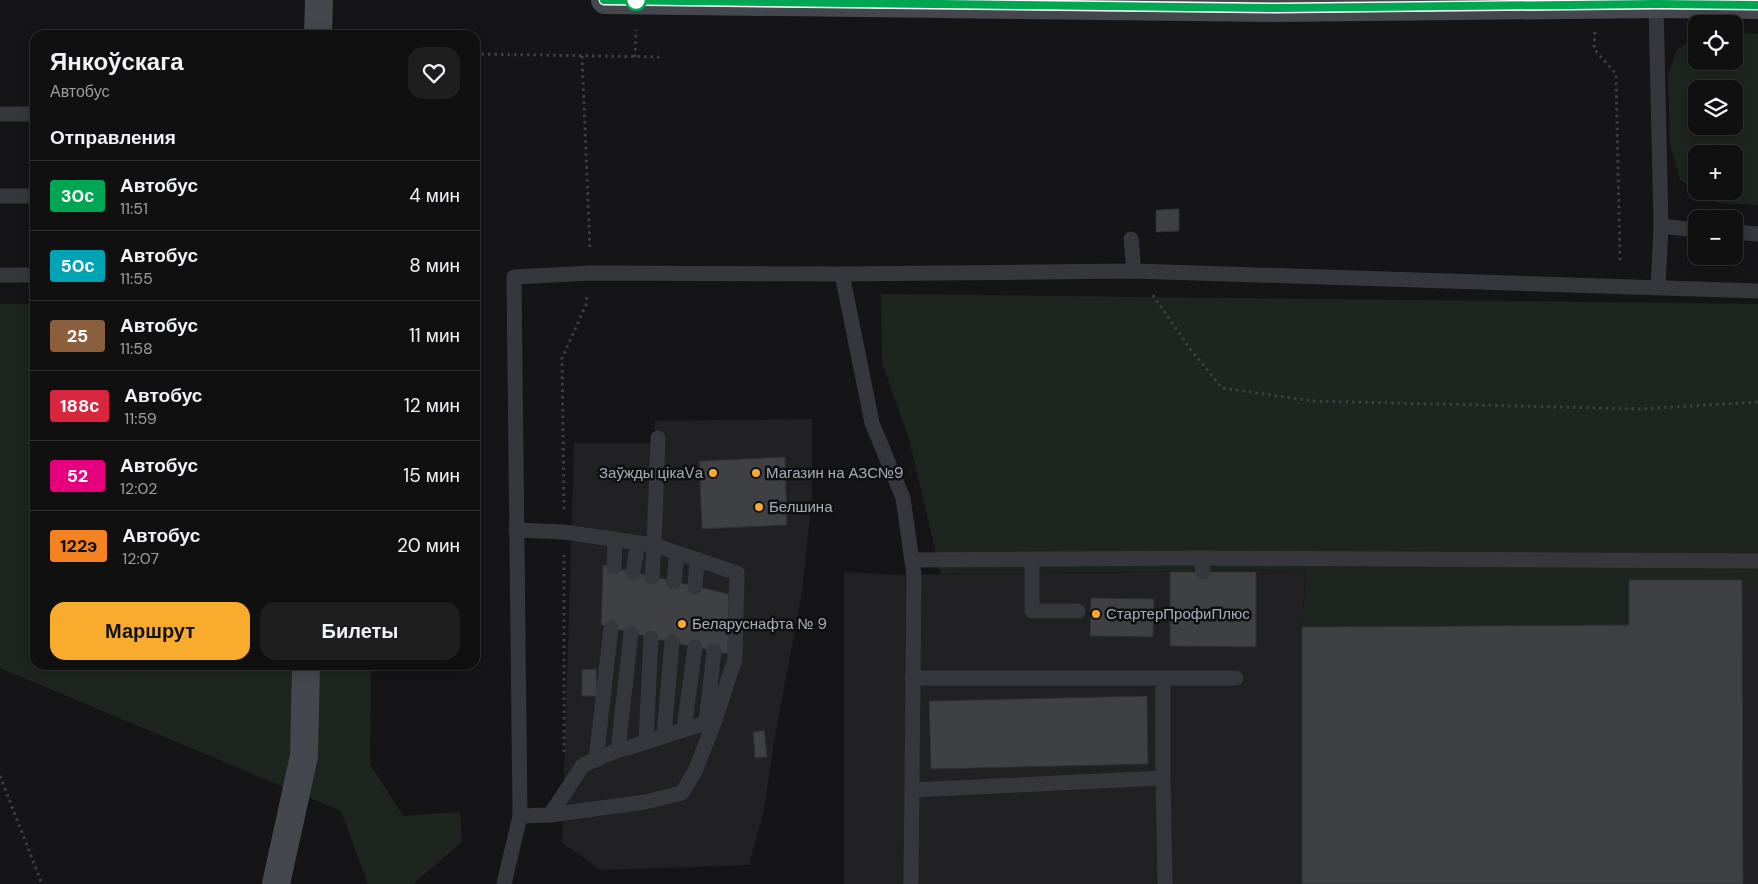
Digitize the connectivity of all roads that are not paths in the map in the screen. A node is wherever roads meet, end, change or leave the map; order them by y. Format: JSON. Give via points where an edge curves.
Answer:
{"nodes":[{"id":1,"x":319,"y":0,"type":"edge"},
{"id":2,"x":605,"y":0,"type":"edge"},
{"id":3,"x":1277,"y":4,"type":"edge"},
{"id":4,"x":1656,"y":4,"type":"junction"},
{"id":5,"x":1758,"y":5,"type":"edge"},
{"id":6,"x":318,"y":30,"type":"edge"},
{"id":7,"x":0,"y":114,"type":"edge"},
{"id":8,"x":30,"y":114,"type":"edge"},
{"id":9,"x":0,"y":196,"type":"edge"},
{"id":10,"x":30,"y":196,"type":"edge"},
{"id":11,"x":1661,"y":226,"type":"junction"},
{"id":12,"x":1688,"y":229,"type":"edge"},
{"id":13,"x":1743,"y":233,"type":"edge"},
{"id":14,"x":1758,"y":234,"type":"edge"},
{"id":15,"x":1131,"y":239,"type":"dead end"},
{"id":16,"x":1134,"y":271,"type":"junction"},
{"id":17,"x":842,"y":274,"type":"junction"},
{"id":18,"x":0,"y":275,"type":"edge"},
{"id":19,"x":30,"y":275,"type":"edge"},
{"id":20,"x":1658,"y":288,"type":"junction"},
{"id":21,"x":1758,"y":291,"type":"edge"},
{"id":22,"x":658,"y":438,"type":"dead end"},
{"id":23,"x":516,"y":530,"type":"junction"},
{"id":24,"x":615,"y":540,"type":"junction"},
{"id":25,"x":638,"y":543,"type":"junction"},
{"id":26,"x":654,"y":545,"type":"junction"},
{"id":27,"x":677,"y":553,"type":"junction"},
{"id":28,"x":697,"y":559,"type":"junction"},
{"id":29,"x":1032,"y":559,"type":"junction"},
{"id":30,"x":912,"y":560,"type":"junction"},
{"id":31,"x":1758,"y":561,"type":"edge"},
{"id":32,"x":614,"y":567,"type":"dead end"},
{"id":33,"x":633,"y":572,"type":"dead end"},
{"id":34,"x":652,"y":577,"type":"dead end"},
{"id":35,"x":674,"y":582,"type":"dead end"},
{"id":36,"x":695,"y":587,"type":"dead end"},
{"id":37,"x":1078,"y":611,"type":"dead end"},
{"id":38,"x":611,"y":628,"type":"dead end"},
{"id":39,"x":631,"y":633,"type":"dead end"},
{"id":40,"x":651,"y":638,"type":"dead end"},
{"id":41,"x":672,"y":642,"type":"dead end"},
{"id":42,"x":695,"y":647,"type":"dead end"},
{"id":43,"x":714,"y":651,"type":"dead end"},
{"id":44,"x":306,"y":670,"type":"edge"},
{"id":45,"x":912,"y":678,"type":"junction"},
{"id":46,"x":1163,"y":678,"type":"junction"},
{"id":47,"x":1236,"y":678,"type":"dead end"},
{"id":48,"x":710,"y":721,"type":"junction"},
{"id":49,"x":684,"y":729,"type":"junction"},
{"id":50,"x":664,"y":735,"type":"junction"},
{"id":51,"x":646,"y":742,"type":"junction"},
{"id":52,"x":618,"y":750,"type":"junction"},
{"id":53,"x":596,"y":760,"type":"junction"},
{"id":54,"x":1163,"y":778,"type":"junction"},
{"id":55,"x":912,"y":790,"type":"junction"},
{"id":56,"x":550,"y":815,"type":"junction"},
{"id":57,"x":520,"y":816,"type":"junction"},
{"id":58,"x":276,"y":884,"type":"edge"},
{"id":59,"x":504,"y":884,"type":"edge"},
{"id":60,"x":911,"y":884,"type":"edge"},
{"id":61,"x":1165,"y":884,"type":"edge"}],
"edges":[{"from":1,"to":6,"type":"main road"},
{"from":2,"to":3,"type":"main road"},
{"from":3,"to":4,"type":"main road"},
{"from":4,"to":5,"type":"main road"},
{"from":4,"to":11,"type":"lane"},
{"from":7,"to":8,"type":"lane"},
{"from":9,"to":10,"type":"lane"},
{"from":11,"to":12,"type":"lane"},
{"from":11,"to":20,"type":"lane"},
{"from":13,"to":14,"type":"lane"},
{"from":15,"to":16,"type":"lane"},
{"from":16,"to":17,"type":"lane"},
{"from":16,"to":20,"type":"lane"},
{"from":17,"to":23,"type":"lane","via":[[591,273],[514,277]]},
{"from":17,"to":30,"type":"lane","via":[[872,423],[903,498]]},
{"from":18,"to":19,"type":"lane"},
{"from":20,"to":21,"type":"lane"},
{"from":22,"to":26,"type":"lane"},
{"from":23,"to":24,"type":"lane","via":[[564,532]]},
{"from":23,"to":57,"type":"lane"},
{"from":24,"to":25,"type":"lane"},
{"from":24,"to":32,"type":"lane"},
{"from":25,"to":26,"type":"lane"},
{"from":25,"to":33,"type":"lane"},
{"from":26,"to":27,"type":"lane"},
{"from":26,"to":34,"type":"lane"},
{"from":27,"to":28,"type":"lane"},
{"from":27,"to":35,"type":"lane"},
{"from":28,"to":36,"type":"lane"},
{"from":28,"to":48,"type":"lane","via":[[737,573],[735,659]]},
{"from":29,"to":30,"type":"lane"},
{"from":29,"to":31,"type":"lane","via":[[1202,565]]},
{"from":29,"to":37,"type":"lane","via":[[1032,612]]},
{"from":30,"to":45,"type":"lane"},
{"from":38,"to":53,"type":"lane"},
{"from":39,"to":52,"type":"lane"},
{"from":40,"to":51,"type":"lane"},
{"from":41,"to":50,"type":"lane"},
{"from":42,"to":49,"type":"lane"},
{"from":43,"to":48,"type":"lane"},
{"from":44,"to":58,"type":"main road","via":[[304,756]]},
{"from":45,"to":46,"type":"lane"},
{"from":45,"to":55,"type":"lane"},
{"from":46,"to":47,"type":"lane"},
{"from":46,"to":54,"type":"lane"},
{"from":48,"to":49,"type":"lane"},
{"from":48,"to":56,"type":"lane","via":[[696,769],[682,793],[645,802]]},
{"from":49,"to":50,"type":"lane"},
{"from":50,"to":51,"type":"lane"},
{"from":51,"to":52,"type":"lane"},
{"from":52,"to":53,"type":"lane"},
{"from":53,"to":56,"type":"lane","via":[[583,765]]},
{"from":54,"to":55,"type":"lane"},
{"from":54,"to":61,"type":"lane"},
{"from":55,"to":60,"type":"lane"},
{"from":56,"to":57,"type":"lane"},
{"from":57,"to":59,"type":"lane"}]}
